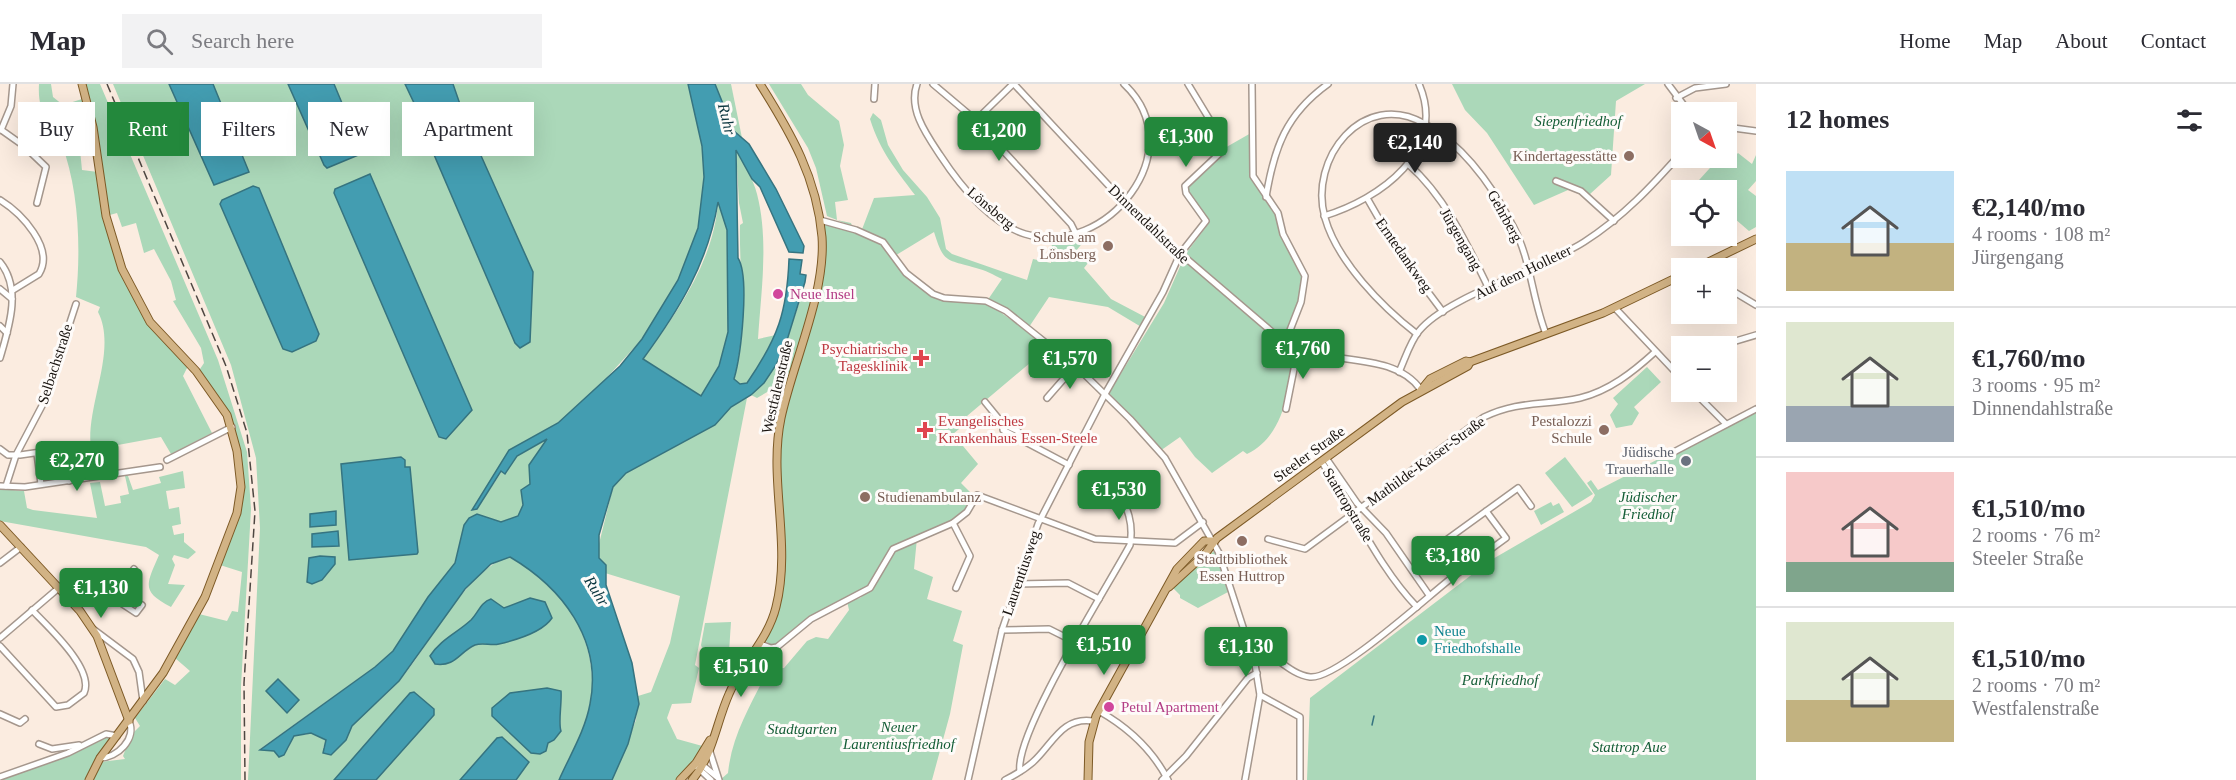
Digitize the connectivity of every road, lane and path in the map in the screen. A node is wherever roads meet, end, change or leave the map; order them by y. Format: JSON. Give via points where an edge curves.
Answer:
{"nodes":[{"id":1,"x":13,"y":84,"type":"edge"},
{"id":2,"x":82,"y":84,"type":"edge"},
{"id":3,"x":760,"y":84,"type":"edge"},
{"id":4,"x":875,"y":84,"type":"edge"},
{"id":5,"x":917,"y":84,"type":"edge"},
{"id":6,"x":933,"y":84,"type":"edge"},
{"id":7,"x":1013,"y":84,"type":"edge"},
{"id":8,"x":1124,"y":84,"type":"edge"},
{"id":9,"x":1188,"y":84,"type":"edge"},
{"id":10,"x":1252,"y":84,"type":"edge"},
{"id":11,"x":1328,"y":84,"type":"edge"},
{"id":12,"x":1419,"y":84,"type":"edge"},
{"id":13,"x":1668,"y":84,"type":"edge"},
{"id":14,"x":1726,"y":84,"type":"edge"},
{"id":15,"x":1676,"y":98,"type":"junction"},
{"id":16,"x":874,"y":99,"type":"dead end"},
{"id":17,"x":1680,"y":102,"type":"edge"},
{"id":18,"x":976,"y":120,"type":"junction"},
{"id":19,"x":1426,"y":124,"type":"junction"},
{"id":20,"x":1737,"y":128,"type":"edge"},
{"id":21,"x":0,"y":130,"type":"edge"},
{"id":22,"x":1756,"y":131,"type":"edge"},
{"id":23,"x":1408,"y":164,"type":"junction"},
{"id":24,"x":1671,"y":164,"type":"edge"},
{"id":25,"x":1556,"y":182,"type":"dead end"},
{"id":26,"x":1266,"y":197,"type":"junction"},
{"id":27,"x":1367,"y":198,"type":"junction"},
{"id":28,"x":0,"y":200,"type":"edge"},
{"id":29,"x":1124,"y":202,"type":"junction"},
{"id":30,"x":37,"y":203,"type":"dead end"},
{"id":31,"x":1324,"y":216,"type":"junction"},
{"id":32,"x":820,"y":220,"type":"junction"},
{"id":33,"x":1614,"y":221,"type":"junction"},
{"id":34,"x":1076,"y":232,"type":"junction"},
{"id":35,"x":1756,"y":239,"type":"edge"},
{"id":36,"x":1180,"y":254,"type":"junction"},
{"id":37,"x":1719,"y":258,"type":"edge"},
{"id":38,"x":0,"y":262,"type":"edge"},
{"id":39,"x":1528,"y":272,"type":"junction"},
{"id":40,"x":1671,"y":280,"type":"edge"},
{"id":41,"x":0,"y":289,"type":"edge"},
{"id":42,"x":1489,"y":289,"type":"junction"},
{"id":43,"x":13,"y":290,"type":"junction"},
{"id":44,"x":1737,"y":294,"type":"edge"},
{"id":45,"x":12,"y":299,"type":"junction"},
{"id":46,"x":76,"y":304,"type":"dead end"},
{"id":47,"x":1756,"y":305,"type":"edge"},
{"id":48,"x":1614,"y":308,"type":"junction"},
{"id":49,"x":1443,"y":312,"type":"junction"},
{"id":50,"x":0,"y":326,"type":"edge"},
{"id":51,"x":7,"y":333,"type":"junction"},
{"id":52,"x":1417,"y":333,"type":"junction"},
{"id":53,"x":1546,"y":334,"type":"junction"},
{"id":54,"x":1756,"y":335,"type":"edge"},
{"id":55,"x":1737,"y":341,"type":"edge"},
{"id":56,"x":1285,"y":343,"type":"junction"},
{"id":57,"x":1298,"y":349,"type":"junction"},
{"id":58,"x":1655,"y":352,"type":"junction"},
{"id":59,"x":0,"y":358,"type":"edge"},
{"id":60,"x":1075,"y":366,"type":"junction"},
{"id":61,"x":1671,"y":368,"type":"edge"},
{"id":62,"x":1399,"y":372,"type":"junction"},
{"id":63,"x":1421,"y":390,"type":"junction"},
{"id":64,"x":1105,"y":394,"type":"junction"},
{"id":65,"x":1047,"y":398,"type":"dead end"},
{"id":66,"x":985,"y":402,"type":"dead end"},
{"id":67,"x":1704,"y":402,"type":"edge"},
{"id":68,"x":1286,"y":409,"type":"dead end"},
{"id":69,"x":1756,"y":409,"type":"edge"},
{"id":70,"x":1726,"y":424,"type":"junction"},
{"id":71,"x":232,"y":427,"type":"junction"},
{"id":72,"x":90,"y":444,"type":"dead end"},
{"id":73,"x":0,"y":449,"type":"edge"},
{"id":74,"x":65,"y":450,"type":"junction"},
{"id":75,"x":38,"y":454,"type":"junction"},
{"id":76,"x":1670,"y":454,"type":"dead end"},
{"id":77,"x":16,"y":455,"type":"junction"},
{"id":78,"x":167,"y":459,"type":"dead end"},
{"id":79,"x":1324,"y":460,"type":"junction"},
{"id":80,"x":1069,"y":465,"type":"junction"},
{"id":81,"x":160,"y":467,"type":"dead end"},
{"id":82,"x":69,"y":481,"type":"junction"},
{"id":83,"x":41,"y":484,"type":"junction"},
{"id":84,"x":3,"y":486,"type":"edge"},
{"id":85,"x":1112,"y":495,"type":"dead end"},
{"id":86,"x":1531,"y":506,"type":"dead end"},
{"id":87,"x":1362,"y":507,"type":"junction"},
{"id":88,"x":1486,"y":511,"type":"junction"},
{"id":89,"x":1354,"y":512,"type":"junction"},
{"id":90,"x":1040,"y":520,"type":"junction"},
{"id":91,"x":1203,"y":522,"type":"junction"},
{"id":92,"x":953,"y":523,"type":"junction"},
{"id":93,"x":0,"y":525,"type":"edge"},
{"id":94,"x":1268,"y":539,"type":"dead end"},
{"id":95,"x":1213,"y":541,"type":"junction"},
{"id":96,"x":1131,"y":542,"type":"junction"},
{"id":97,"x":18,"y":549,"type":"junction"},
{"id":98,"x":0,"y":563,"type":"edge"},
{"id":99,"x":134,"y":569,"type":"dead end"},
{"id":100,"x":1454,"y":576,"type":"junction"},
{"id":101,"x":1017,"y":584,"type":"junction"},
{"id":102,"x":58,"y":586,"type":"junction"},
{"id":103,"x":956,"y":588,"type":"dead end"},
{"id":104,"x":1428,"y":595,"type":"junction"},
{"id":105,"x":114,"y":599,"type":"junction"},
{"id":106,"x":1099,"y":599,"type":"junction"},
{"id":107,"x":142,"y":605,"type":"dead end"},
{"id":108,"x":1417,"y":607,"type":"junction"},
{"id":109,"x":32,"y":610,"type":"junction"},
{"id":110,"x":91,"y":627,"type":"junction"},
{"id":111,"x":1002,"y":630,"type":"junction"},
{"id":112,"x":0,"y":638,"type":"edge"},
{"id":113,"x":1075,"y":642,"type":"junction"},
{"id":114,"x":763,"y":645,"type":"junction"},
{"id":115,"x":0,"y":646,"type":"edge"},
{"id":116,"x":1249,"y":646,"type":"junction"},
{"id":117,"x":1257,"y":672,"type":"junction"},
{"id":118,"x":1260,"y":695,"type":"junction"},
{"id":119,"x":143,"y":701,"type":"junction"},
{"id":120,"x":1099,"y":711,"type":"junction"},
{"id":121,"x":0,"y":714,"type":"edge"},
{"id":122,"x":25,"y":719,"type":"dead end"},
{"id":123,"x":129,"y":721,"type":"junction"},
{"id":124,"x":1093,"y":722,"type":"junction"},
{"id":125,"x":714,"y":733,"type":"junction"},
{"id":126,"x":117,"y":736,"type":"junction"},
{"id":127,"x":39,"y":744,"type":"dead end"},
{"id":128,"x":86,"y":744,"type":"junction"},
{"id":129,"x":710,"y":752,"type":"junction"},
{"id":130,"x":100,"y":758,"type":"junction"},
{"id":131,"x":698,"y":771,"type":"edge"},
{"id":132,"x":1020,"y":771,"type":"junction"},
{"id":133,"x":0,"y":777,"type":"edge"},
{"id":134,"x":719,"y":779,"type":"edge"},
{"id":135,"x":1165,"y":779,"type":"edge"},
{"id":136,"x":89,"y":780,"type":"edge"},
{"id":137,"x":680,"y":780,"type":"edge"},
{"id":138,"x":711,"y":780,"type":"edge"},
{"id":139,"x":968,"y":780,"type":"edge"},
{"id":140,"x":1005,"y":780,"type":"edge"},
{"id":141,"x":1088,"y":780,"type":"edge"},
{"id":142,"x":1245,"y":780,"type":"edge"},
{"id":143,"x":1300,"y":780,"type":"edge"}],
"edges":[{"from":1,"to":21,"type":"street","via":[[11,106]]},
{"from":2,"to":71,"type":"main road","via":[[93,127],[106,216],[127,279],[150,322],[196,370]]},
{"from":3,"to":32,"type":"main road","name":"Westfalenstraße","via":[[802,155]]},
{"from":4,"to":16,"type":"street"},
{"from":5,"to":34,"type":"street","name":"Lönsberg","via":[[914,101],[922,125],[947,165],[981,202],[1024,233],[1049,237]]},
{"from":6,"to":18,"type":"street"},
{"from":7,"to":18,"type":"street","name":"Dinnendahlstraße"},
{"from":7,"to":29,"type":"street","name":"Dinnendahlstraße"},
{"from":8,"to":29,"type":"street","name":"Lönsberg","via":[[1143,110],[1150,141],[1142,178]]},
{"from":9,"to":36,"type":"street","name":"Laurentiusweg","via":[[1212,119],[1223,144],[1218,155],[1185,186],[1206,221]]},
{"from":10,"to":26,"type":"street","via":[[1252,168]]},
{"from":11,"to":26,"type":"street","via":[[1305,103],[1286,129],[1272,163]]},
{"from":12,"to":19,"type":"street"},
{"from":13,"to":15,"type":"street"},
{"from":14,"to":15,"type":"street","via":[[1695,88]]},
{"from":15,"to":17,"type":"street"},
{"from":18,"to":34,"type":"street"},
{"from":19,"to":23,"type":"street","via":[[1420,146]]},
{"from":19,"to":31,"type":"street","name":"Gehrberg","via":[[1388,115],[1368,120],[1350,131],[1333,150],[1325,168],[1321,187]]},
{"from":19,"to":39,"type":"street","name":"Gehrberg","via":[[1460,150],[1491,190],[1514,227]]},
{"from":20,"to":22,"type":"street"},
{"from":21,"to":30,"type":"street","via":[[46,167]]},
{"from":23,"to":27,"type":"street","via":[[1388,185]]},
{"from":23,"to":42,"type":"street","name":"Jürgengang","via":[[1428,185],[1457,228]]},
{"from":24,"to":33,"type":"street","name":"Auf dem Holleter"},
{"from":25,"to":33,"type":"street","via":[[1581,191]]},
{"from":26,"to":56,"type":"street","via":[[1278,213],[1281,230],[1305,276],[1303,294]]},
{"from":27,"to":31,"type":"street"},
{"from":27,"to":49,"type":"street","name":"Erntedankweg","via":[[1398,252]]},
{"from":28,"to":43,"type":"street","via":[[22,218],[43,256],[39,274]]},
{"from":29,"to":34,"type":"street","name":"Lönsberg"},
{"from":29,"to":36,"type":"street","name":"Dinnendahlstraße"},
{"from":31,"to":52,"type":"street","name":"Gehrberg","via":[[1364,284]]},
{"from":32,"to":60,"type":"street","via":[[875,237],[906,273],[927,290],[944,297],[986,301],[1019,320]]},
{"from":32,"to":114,"type":"main road","name":"Westfalenstraße","via":[[819,279],[778,439],[783,549],[780,591]]},
{"from":33,"to":39,"type":"street","name":"Auf dem Holleter"},
{"from":35,"to":37,"type":"main road"},
{"from":36,"to":56,"type":"street","name":"Dinnendahlstraße"},
{"from":36,"to":64,"type":"street","name":"Laurentiusweg"},
{"from":38,"to":43,"type":"street","via":[[9,274]]},
{"from":39,"to":42,"type":"street","name":"Auf dem Holleter"},
{"from":39,"to":53,"type":"street","name":"Gehrberg"},
{"from":40,"to":48,"type":"main road","name":"Steeler Straße"},
{"from":41,"to":45,"type":"street"},
{"from":42,"to":49,"type":"street","name":"Auf dem Holleter"},
{"from":43,"to":45,"type":"street"},
{"from":44,"to":47,"type":"street"},
{"from":45,"to":51,"type":"street"},
{"from":46,"to":77,"type":"street","name":"Selbachstraße","via":[[44,402]]},
{"from":48,"to":53,"type":"main road","name":"Steeler Straße"},
{"from":48,"to":58,"type":"street"},
{"from":49,"to":52,"type":"street","name":"Auf dem Holleter"},
{"from":50,"to":51,"type":"street"},
{"from":51,"to":59,"type":"street"},
{"from":52,"to":62,"type":"street","name":"Auf dem Holleter"},
{"from":53,"to":63,"type":"main road","name":"Steeler Straße","via":[[1466,361],[1424,383]]},
{"from":54,"to":55,"type":"street"},
{"from":56,"to":57,"type":"street","name":"Dinnendahlstraße"},
{"from":57,"to":62,"type":"street","name":"Dinnendahlstraße","via":[[1357,359]]},
{"from":57,"to":68,"type":"street"},
{"from":58,"to":61,"type":"street"},
{"from":58,"to":87,"type":"street","name":"Mathilde-Kaiser-Straße","via":[[1623,378],[1593,394],[1515,405],[1484,417]]},
{"from":60,"to":64,"type":"street"},
{"from":60,"to":65,"type":"street"},
{"from":62,"to":63,"type":"street","name":"Dinnendahlstraße"},
{"from":63,"to":79,"type":"main road","name":"Steeler Straße"},
{"from":64,"to":80,"type":"street","name":"Laurentiusweg"},
{"from":64,"to":91,"type":"street","via":[[1165,458]]},
{"from":66,"to":80,"type":"street","via":[[1003,424],[1003,430]]},
{"from":67,"to":70,"type":"street"},
{"from":69,"to":70,"type":"street"},
{"from":70,"to":76,"type":"street"},
{"from":71,"to":78,"type":"street"},
{"from":71,"to":119,"type":"main road","via":[[240,474],[237,513],[208,592]]},
{"from":72,"to":74,"type":"street"},
{"from":73,"to":77,"type":"street"},
{"from":74,"to":75,"type":"street"},
{"from":74,"to":82,"type":"street"},
{"from":75,"to":77,"type":"street"},
{"from":75,"to":83,"type":"street"},
{"from":77,"to":84,"type":"street","name":"Selbachstraße"},
{"from":79,"to":87,"type":"street","name":"Stattropstraße"},
{"from":79,"to":89,"type":"street","name":"Stattropstraße"},
{"from":79,"to":95,"type":"main road","name":"Steeler Straße"},
{"from":80,"to":90,"type":"street","name":"Laurentiusweg"},
{"from":81,"to":82,"type":"street"},
{"from":82,"to":83,"type":"street"},
{"from":83,"to":84,"type":"street"},
{"from":85,"to":96,"type":"street","via":[[1118,497],[1129,516]]},
{"from":86,"to":88,"type":"street","via":[[1518,488]]},
{"from":87,"to":89,"type":"street","name":"Mathilde-Kaiser-Straße"},
{"from":87,"to":104,"type":"street","name":"Stattropstraße","via":[[1386,533]]},
{"from":88,"to":100,"type":"street","via":[[1436,549]]},
{"from":88,"to":100,"type":"street","via":[[1506,538]]},
{"from":89,"to":94,"type":"street","name":"Mathilde-Kaiser-Straße","via":[[1303,550]]},
{"from":89,"to":108,"type":"street","name":"Stattropstraße"},
{"from":90,"to":92,"type":"street","via":[[977,495],[967,512]]},
{"from":90,"to":96,"type":"street","via":[[1088,538]]},
{"from":90,"to":101,"type":"street","name":"Laurentiusweg"},
{"from":91,"to":95,"type":"street"},
{"from":91,"to":96,"type":"street","via":[[1175,543]]},
{"from":92,"to":103,"type":"street","via":[[970,555]]},
{"from":92,"to":114,"type":"street","via":[[893,549],[870,588],[811,620],[783,644],[771,648]]},
{"from":93,"to":97,"type":"main road"},
{"from":95,"to":116,"type":"street"},
{"from":95,"to":120,"type":"main road","name":"Steeler Straße","via":[[1204,555],[1169,587]]},
{"from":96,"to":106,"type":"street"},
{"from":97,"to":98,"type":"street"},
{"from":97,"to":102,"type":"main road"},
{"from":99,"to":105,"type":"street"},
{"from":100,"to":104,"type":"street"},
{"from":101,"to":106,"type":"street","via":[[1068,583]]},
{"from":101,"to":111,"type":"street","name":"Laurentiusweg"},
{"from":102,"to":105,"type":"street","via":[[68,580],[83,580]]},
{"from":102,"to":109,"type":"street"},
{"from":102,"to":110,"type":"main road"},
{"from":104,"to":108,"type":"street"},
{"from":105,"to":107,"type":"street","via":[[136,613]]},
{"from":106,"to":113,"type":"street"},
{"from":108,"to":116,"type":"street","via":[[1322,676],[1303,675]]},
{"from":109,"to":112,"type":"street"},
{"from":109,"to":115,"type":"street","via":[[75,660],[86,678],[84,693],[64,707],[56,706]]},
{"from":110,"to":119,"type":"street","via":[[128,654],[137,666]]},
{"from":110,"to":123,"type":"main road","via":[[107,658]]},
{"from":111,"to":113,"type":"street","via":[[1049,629]]},
{"from":111,"to":139,"type":"street","name":"Laurentiusweg"},
{"from":113,"to":132,"type":"street","via":[[1033,723],[1020,758]]},
{"from":114,"to":125,"type":"main road","name":"Westfalenstraße","via":[[736,678]]},
{"from":116,"to":117,"type":"street"},
{"from":117,"to":118,"type":"street"},
{"from":117,"to":135,"type":"street"},
{"from":118,"to":142,"type":"street"},
{"from":118,"to":143,"type":"street","via":[[1300,717]]},
{"from":119,"to":123,"type":"main road"},
{"from":120,"to":124,"type":"main road","name":"Steeler Straße"},
{"from":120,"to":135,"type":"street","via":[[1141,740],[1165,770]]},
{"from":121,"to":122,"type":"street","via":[[20,723]]},
{"from":123,"to":126,"type":"main road"},
{"from":123,"to":130,"type":"street","via":[[131,730],[121,751]]},
{"from":124,"to":132,"type":"street","via":[[1086,720],[1062,728],[1038,757]]},
{"from":124,"to":141,"type":"main road","name":"Steeler Straße"},
{"from":125,"to":129,"type":"main road"},
{"from":125,"to":131,"type":"main road"},
{"from":126,"to":128,"type":"street","via":[[106,735]]},
{"from":126,"to":130,"type":"main road"},
{"from":127,"to":128,"type":"street","via":[[52,749]]},
{"from":128,"to":133,"type":"street"},
{"from":129,"to":131,"type":"main road"},
{"from":129,"to":134,"type":"street"},
{"from":130,"to":136,"type":"main road"},
{"from":131,"to":134,"type":"street"},
{"from":131,"to":137,"type":"main road"},
{"from":131,"to":138,"type":"street"},
{"from":132,"to":140,"type":"street"}]}
